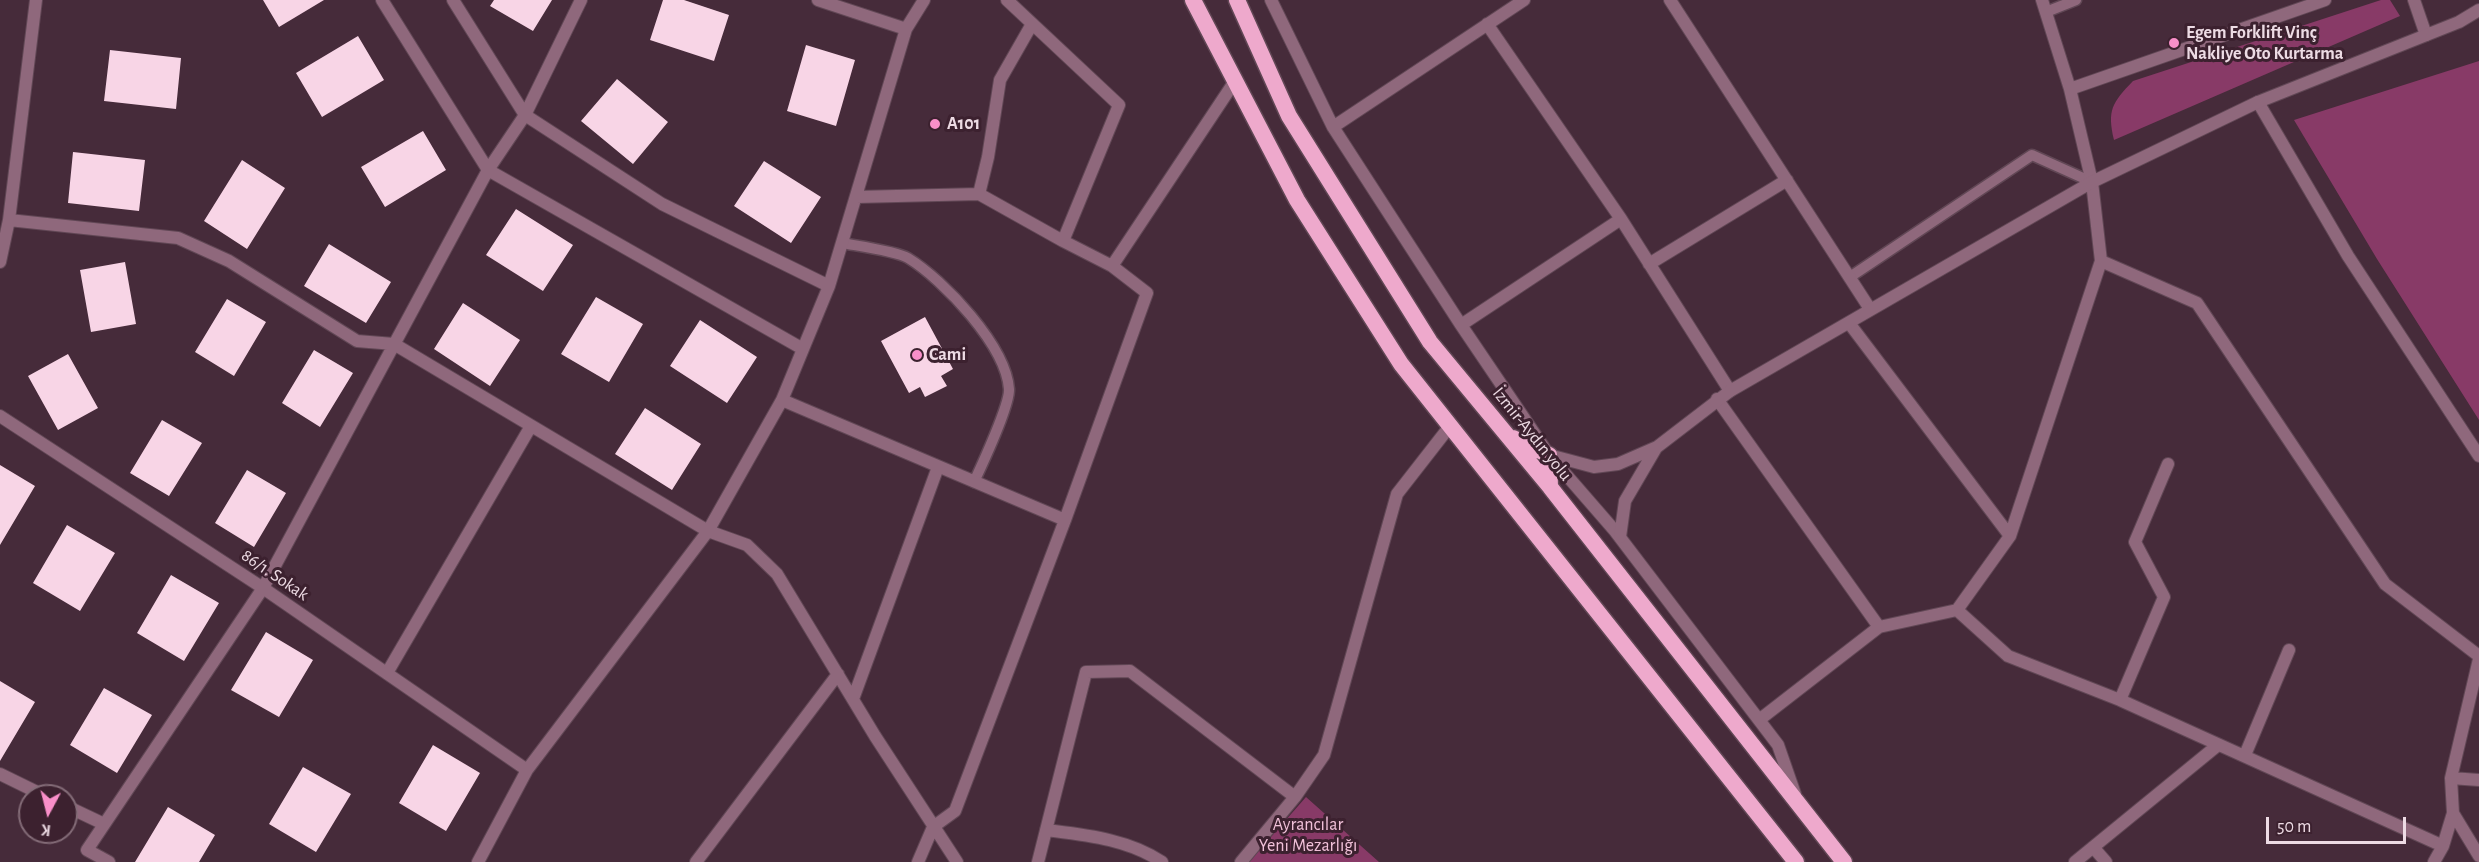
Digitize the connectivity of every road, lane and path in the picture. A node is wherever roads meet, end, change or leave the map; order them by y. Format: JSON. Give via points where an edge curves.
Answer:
{"nodes":[{"id":1,"x":36,"y":0,"type":"edge"},
{"id":2,"x":382,"y":0,"type":"edge"},
{"id":3,"x":453,"y":0,"type":"edge"},
{"id":4,"x":581,"y":0,"type":"edge"},
{"id":5,"x":818,"y":0,"type":"edge"},
{"id":6,"x":924,"y":0,"type":"edge"},
{"id":7,"x":1007,"y":0,"type":"edge"},
{"id":8,"x":1193,"y":0,"type":"edge"},
{"id":9,"x":1237,"y":0,"type":"edge"},
{"id":10,"x":1271,"y":0,"type":"edge"},
{"id":11,"x":1524,"y":0,"type":"edge"},
{"id":12,"x":1670,"y":0,"type":"edge"},
{"id":13,"x":2076,"y":0,"type":"edge"},
{"id":14,"x":2325,"y":0,"type":"edge"},
{"id":15,"x":2414,"y":0,"type":"edge"},
{"id":16,"x":2044,"y":6,"type":"edge"},
{"id":17,"x":2479,"y":10,"type":"edge"},
{"id":18,"x":2479,"y":18,"type":"edge"},
{"id":19,"x":2459,"y":22,"type":"junction"},
{"id":20,"x":1032,"y":24,"type":"junction"},
{"id":21,"x":1487,"y":24,"type":"junction"},
{"id":22,"x":906,"y":29,"type":"junction"},
{"id":23,"x":2426,"y":35,"type":"junction"},
{"id":24,"x":1235,"y":81,"type":"junction"},
{"id":25,"x":2070,"y":89,"type":"junction"},
{"id":26,"x":2258,"y":102,"type":"junction"},
{"id":27,"x":525,"y":115,"type":"junction"},
{"id":28,"x":1333,"y":127,"type":"junction"},
{"id":29,"x":488,"y":170,"type":"junction"},
{"id":30,"x":1787,"y":180,"type":"junction"},
{"id":31,"x":2092,"y":183,"type":"junction"},
{"id":32,"x":979,"y":194,"type":"junction"},
{"id":33,"x":856,"y":197,"type":"junction"},
{"id":34,"x":1621,"y":219,"type":"junction"},
{"id":35,"x":9,"y":220,"type":"junction"},
{"id":36,"x":1063,"y":241,"type":"junction"},
{"id":37,"x":842,"y":243,"type":"junction"},
{"id":38,"x":2101,"y":261,"type":"junction"},
{"id":39,"x":0,"y":262,"type":"edge"},
{"id":40,"x":1649,"y":264,"type":"junction"},
{"id":41,"x":1112,"y":266,"type":"junction"},
{"id":42,"x":1850,"y":277,"type":"junction"},
{"id":43,"x":829,"y":286,"type":"junction"},
{"id":44,"x":1870,"y":309,"type":"junction"},
{"id":45,"x":1849,"y":323,"type":"junction"},
{"id":46,"x":1461,"y":325,"type":"junction"},
{"id":47,"x":394,"y":344,"type":"junction"},
{"id":48,"x":803,"y":349,"type":"junction"},
{"id":49,"x":1730,"y":391,"type":"junction"},
{"id":50,"x":1717,"y":399,"type":"junction"},
{"id":51,"x":782,"y":400,"type":"junction"},
{"id":52,"x":0,"y":416,"type":"edge"},
{"id":53,"x":531,"y":426,"type":"junction"},
{"id":54,"x":1449,"y":426,"type":"junction"},
{"id":55,"x":1509,"y":436,"type":"junction"},
{"id":56,"x":1657,"y":447,"type":"junction"},
{"id":57,"x":1549,"y":455,"type":"junction"},
{"id":58,"x":2479,"y":456,"type":"edge"},
{"id":59,"x":2168,"y":464,"type":"dead end"},
{"id":60,"x":938,"y":467,"type":"junction"},
{"id":61,"x":974,"y":482,"type":"junction"},
{"id":62,"x":1550,"y":487,"type":"junction"},
{"id":63,"x":1065,"y":520,"type":"junction"},
{"id":64,"x":708,"y":531,"type":"junction"},
{"id":65,"x":2010,"y":536,"type":"junction"},
{"id":66,"x":1620,"y":537,"type":"junction"},
{"id":67,"x":263,"y":588,"type":"junction"},
{"id":68,"x":1957,"y":610,"type":"junction"},
{"id":69,"x":1879,"y":627,"type":"junction"},
{"id":70,"x":2289,"y":650,"type":"dead end"},
{"id":71,"x":2479,"y":658,"type":"edge"},
{"id":72,"x":387,"y":673,"type":"junction"},
{"id":73,"x":838,"y":674,"type":"junction"},
{"id":74,"x":853,"y":699,"type":"junction"},
{"id":75,"x":2120,"y":700,"type":"junction"},
{"id":76,"x":1759,"y":720,"type":"junction"},
{"id":77,"x":2218,"y":745,"type":"junction"},
{"id":78,"x":2245,"y":755,"type":"junction"},
{"id":79,"x":527,"y":770,"type":"junction"},
{"id":80,"x":0,"y":774,"type":"edge"},
{"id":81,"x":2451,"y":778,"type":"junction"},
{"id":82,"x":2479,"y":780,"type":"edge"},
{"id":83,"x":20,"y":784,"type":"edge"},
{"id":84,"x":1295,"y":797,"type":"junction"},
{"id":85,"x":1799,"y":806,"type":"junction"},
{"id":86,"x":78,"y":812,"type":"edge"},
{"id":87,"x":2452,"y":813,"type":"junction"},
{"id":88,"x":105,"y":824,"type":"junction"},
{"id":89,"x":933,"y":827,"type":"junction"},
{"id":90,"x":1046,"y":830,"type":"junction"},
{"id":91,"x":2443,"y":846,"type":"junction"},
{"id":92,"x":2093,"y":847,"type":"junction"},
{"id":93,"x":2479,"y":856,"type":"edge"},
{"id":94,"x":109,"y":862,"type":"edge"},
{"id":95,"x":478,"y":862,"type":"edge"},
{"id":96,"x":696,"y":862,"type":"edge"},
{"id":97,"x":918,"y":862,"type":"edge"},
{"id":98,"x":957,"y":862,"type":"edge"},
{"id":99,"x":1038,"y":862,"type":"edge"},
{"id":100,"x":1162,"y":862,"type":"edge"},
{"id":101,"x":1241,"y":862,"type":"edge"},
{"id":102,"x":1796,"y":862,"type":"edge"},
{"id":103,"x":1844,"y":862,"type":"edge"},
{"id":104,"x":2075,"y":862,"type":"edge"},
{"id":105,"x":2106,"y":862,"type":"edge"},
{"id":106,"x":2434,"y":862,"type":"edge"}],
"edges":[{"from":1,"to":35,"type":"street"},
{"from":2,"to":29,"type":"street"},
{"from":3,"to":27,"type":"street"},
{"from":4,"to":27,"type":"street"},
{"from":5,"to":22,"type":"street"},
{"from":6,"to":22,"type":"street"},
{"from":7,"to":20,"type":"street"},
{"from":8,"to":24,"type":"highway"},
{"from":9,"to":55,"type":"highway","name":"İzmir-Aydın yolu","via":[[1295,126],[1430,342]]},
{"from":10,"to":28,"type":"street"},
{"from":11,"to":21,"type":"street"},
{"from":12,"to":30,"type":"street"},
{"from":13,"to":16,"type":"lane"},
{"from":14,"to":25,"type":"street"},
{"from":15,"to":23,"type":"street"},
{"from":16,"to":25,"type":"street"},
{"from":17,"to":19,"type":"street"},
{"from":18,"to":19,"type":"street"},
{"from":19,"to":23,"type":"street"},
{"from":20,"to":32,"type":"street","via":[[1000,80]]},
{"from":20,"to":36,"type":"street","via":[[1119,105]]},
{"from":21,"to":28,"type":"street"},
{"from":21,"to":34,"type":"street"},
{"from":22,"to":33,"type":"street"},
{"from":23,"to":26,"type":"street"},
{"from":24,"to":41,"type":"street"},
{"from":24,"to":54,"type":"highway","via":[[1297,200],[1401,364]]},
{"from":25,"to":31,"type":"street"},
{"from":26,"to":31,"type":"street"},
{"from":26,"to":58,"type":"street","via":[[2348,256]]},
{"from":27,"to":29,"type":"street"},
{"from":27,"to":43,"type":"street","via":[[662,204]]},
{"from":28,"to":46,"type":"street"},
{"from":29,"to":47,"type":"street"},
{"from":29,"to":48,"type":"street"},
{"from":30,"to":40,"type":"street"},
{"from":30,"to":42,"type":"street"},
{"from":31,"to":38,"type":"street"},
{"from":31,"to":42,"type":"lane","via":[[2032,155]]},
{"from":31,"to":44,"type":"street"},
{"from":32,"to":33,"type":"street"},
{"from":32,"to":36,"type":"street"},
{"from":33,"to":37,"type":"street"},
{"from":34,"to":40,"type":"street"},
{"from":34,"to":46,"type":"street"},
{"from":35,"to":39,"type":"street"},
{"from":35,"to":47,"type":"street","via":[[178,238],[229,261],[357,341]]},
{"from":36,"to":41,"type":"street"},
{"from":37,"to":43,"type":"street"},
{"from":37,"to":61,"type":"lane","via":[[907,257],[954,295],[999,355],[1010,390]]},
{"from":38,"to":65,"type":"street"},
{"from":38,"to":71,"type":"street","via":[[2197,303],[2385,584]]},
{"from":40,"to":49,"type":"street"},
{"from":41,"to":63,"type":"street","via":[[1147,294]]},
{"from":42,"to":44,"type":"street"},
{"from":43,"to":48,"type":"street"},
{"from":44,"to":45,"type":"street"},
{"from":45,"to":49,"type":"street"},
{"from":45,"to":65,"type":"street"},
{"from":46,"to":57,"type":"street"},
{"from":47,"to":53,"type":"street"},
{"from":47,"to":67,"type":"street"},
{"from":48,"to":51,"type":"street"},
{"from":49,"to":50,"type":"street"},
{"from":50,"to":56,"type":"street"},
{"from":50,"to":69,"type":"street"},
{"from":51,"to":60,"type":"street"},
{"from":51,"to":64,"type":"street"},
{"from":52,"to":67,"type":"street","name":"86/1. Sokak"},
{"from":53,"to":64,"type":"street"},
{"from":53,"to":72,"type":"street"},
{"from":54,"to":84,"type":"street","via":[[1397,495],[1324,756]]},
{"from":54,"to":102,"type":"highway"},
{"from":55,"to":57,"type":"highway"},
{"from":55,"to":62,"type":"highway","name":"İzmir-Aydın yolu"},
{"from":56,"to":57,"type":"street","via":[[1618,465],[1594,467]]},
{"from":56,"to":66,"type":"street","via":[[1625,501]]},
{"from":57,"to":62,"type":"highway"},
{"from":57,"to":66,"type":"street"},
{"from":59,"to":75,"type":"street","via":[[2135,542],[2164,597]]},
{"from":60,"to":61,"type":"street"},
{"from":60,"to":74,"type":"street"},
{"from":61,"to":63,"type":"street"},
{"from":62,"to":85,"type":"highway","name":"İzmir-Aydın yolu"},
{"from":63,"to":89,"type":"street","via":[[955,811]]},
{"from":64,"to":73,"type":"street","via":[[747,545],[777,574]]},
{"from":64,"to":79,"type":"street"},
{"from":65,"to":68,"type":"street"},
{"from":66,"to":76,"type":"street"},
{"from":67,"to":72,"type":"street","name":"86/1. Sokak"},
{"from":67,"to":88,"type":"street"},
{"from":68,"to":69,"type":"street"},
{"from":68,"to":75,"type":"street","via":[[2008,656]]},
{"from":69,"to":76,"type":"street"},
{"from":70,"to":78,"type":"street"},
{"from":71,"to":81,"type":"street"},
{"from":72,"to":79,"type":"street","name":"86/1. Sokak"},
{"from":73,"to":74,"type":"street"},
{"from":73,"to":96,"type":"street"},
{"from":74,"to":89,"type":"street"},
{"from":75,"to":77,"type":"street"},
{"from":76,"to":85,"type":"street","via":[[1778,745]]},
{"from":77,"to":78,"type":"street"},
{"from":77,"to":92,"type":"street"},
{"from":78,"to":91,"type":"street"},
{"from":79,"to":95,"type":"street"},
{"from":80,"to":83,"type":"street"},
{"from":81,"to":82,"type":"street"},
{"from":81,"to":87,"type":"street"},
{"from":84,"to":90,"type":"street","via":[[1130,670],[1086,672]]},
{"from":84,"to":101,"type":"street"},
{"from":85,"to":103,"type":"highway","name":"İzmir-Aydın yolu"},
{"from":86,"to":88,"type":"street"},
{"from":87,"to":91,"type":"street"},
{"from":87,"to":93,"type":"street"},
{"from":88,"to":94,"type":"street","via":[[87,850]]},
{"from":89,"to":97,"type":"street"},
{"from":89,"to":98,"type":"street"},
{"from":90,"to":99,"type":"street"},
{"from":90,"to":100,"type":"street","via":[[1094,836],[1147,852]]},
{"from":91,"to":106,"type":"street"},
{"from":92,"to":104,"type":"street"},
{"from":92,"to":105,"type":"street"}]}
